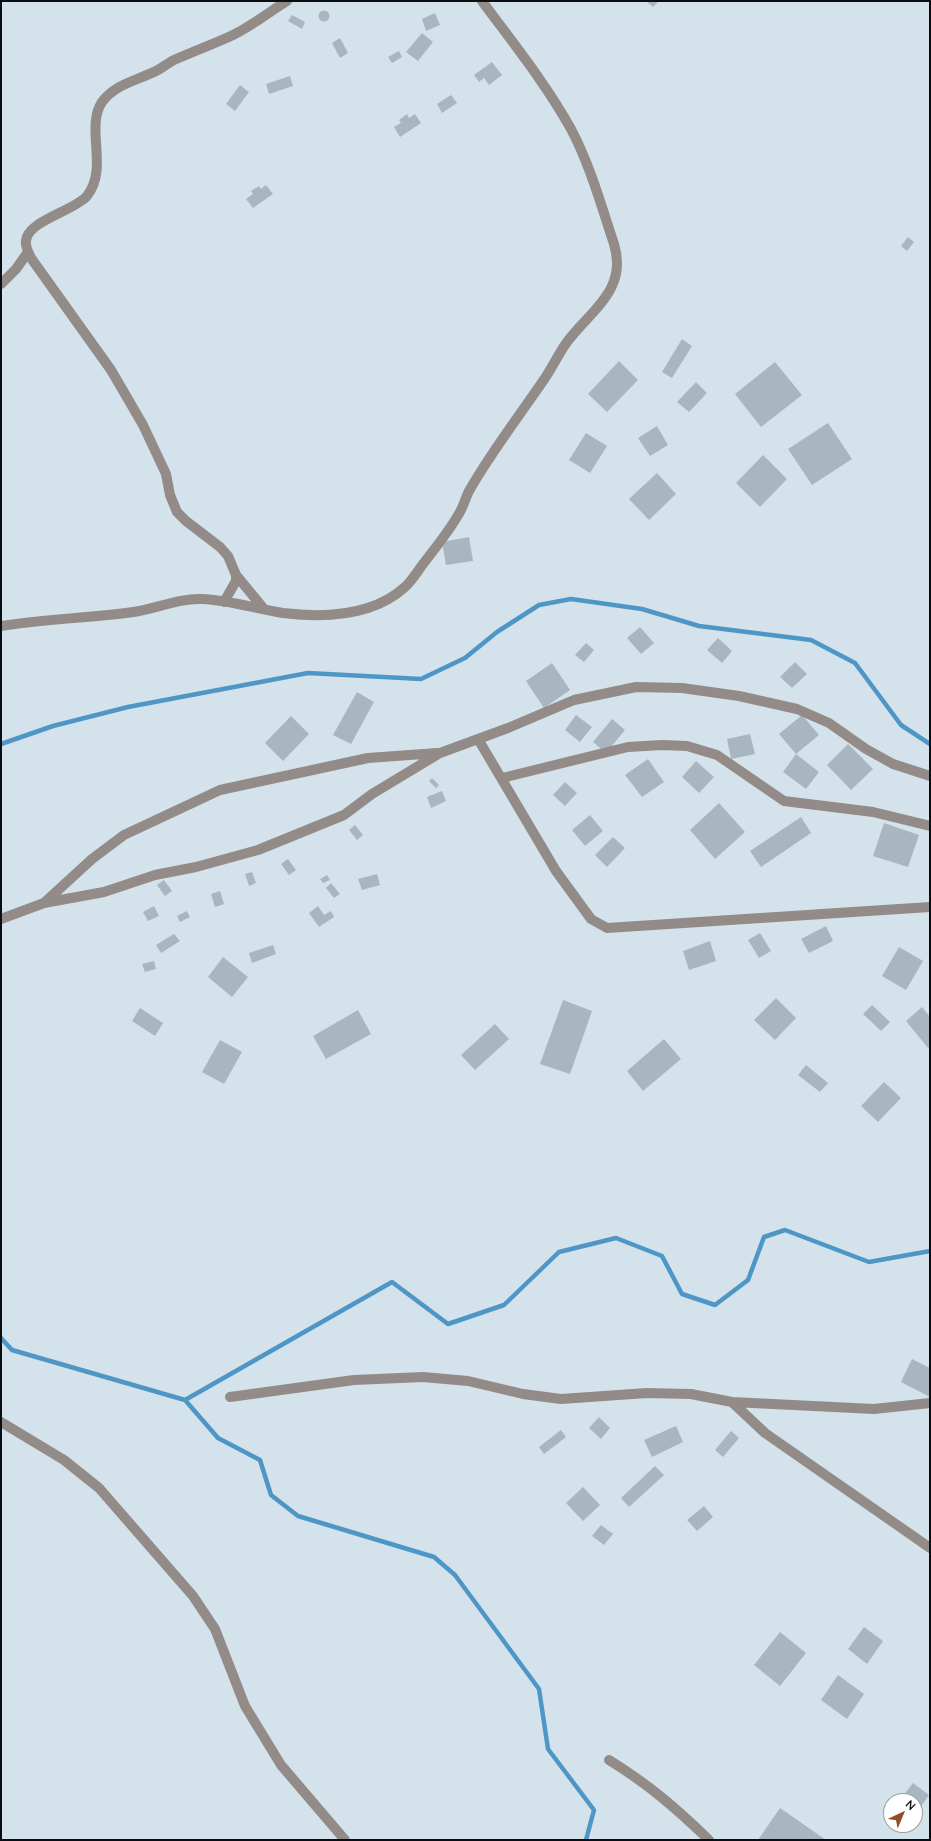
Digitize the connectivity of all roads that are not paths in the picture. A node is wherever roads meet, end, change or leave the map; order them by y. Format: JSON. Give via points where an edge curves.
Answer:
{"nodes":[{"id":1,"x":287,"y":1,"type":"edge"},
{"id":2,"x":482,"y":1,"type":"edge"},
{"id":3,"x":28,"y":252,"type":"junction"},
{"id":4,"x":1,"y":284,"type":"edge"},
{"id":5,"x":236,"y":575,"type":"junction"},
{"id":6,"x":224,"y":602,"type":"junction"},
{"id":7,"x":264,"y":609,"type":"junction"},
{"id":8,"x":1,"y":626,"type":"edge"},
{"id":9,"x":478,"y":739,"type":"junction"},
{"id":10,"x":440,"y":753,"type":"junction"},
{"id":11,"x":930,"y":776,"type":"edge"},
{"id":12,"x":502,"y":778,"type":"junction"},
{"id":13,"x":930,"y":826,"type":"edge"},
{"id":14,"x":44,"y":903,"type":"junction"},
{"id":15,"x":930,"y":907,"type":"edge"},
{"id":16,"x":1,"y":919,"type":"edge"},
{"id":17,"x":230,"y":1397,"type":"dead end"},
{"id":18,"x":732,"y":1402,"type":"junction"},
{"id":19,"x":930,"y":1403,"type":"edge"},
{"id":20,"x":1,"y":1422,"type":"edge"},
{"id":21,"x":930,"y":1548,"type":"edge"},
{"id":22,"x":609,"y":1760,"type":"dead end"},
{"id":23,"x":345,"y":1840,"type":"edge"},
{"id":24,"x":709,"y":1840,"type":"edge"}],
"edges":[{"from":1,"to":3,"type":"street","via":[[233,35],[139,76],[109,94],[102,102],[95,121],[98,145],[93,188],[78,204],[34,226],[26,240]]},
{"from":2,"to":7,"type":"street","via":[[556,104],[584,155],[618,256],[613,284],[609,295],[566,343],[548,374],[486,464],[461,510],[406,586],[389,599],[340,614],[311,616]]},
{"from":3,"to":4,"type":"street"},
{"from":3,"to":5,"type":"street","via":[[111,370],[166,474],[177,512],[220,547],[228,556]]},
{"from":5,"to":6,"type":"street","via":[[236,581]]},
{"from":5,"to":7,"type":"street"},
{"from":6,"to":7,"type":"street","via":[[244,603]]},
{"from":6,"to":8,"type":"street","via":[[180,600],[132,612]]},
{"from":9,"to":10,"type":"street"},
{"from":9,"to":11,"type":"street","via":[[574,700],[636,687],[682,688],[739,696],[797,709],[829,723],[893,764]]},
{"from":9,"to":12,"type":"street"},
{"from":10,"to":14,"type":"street","via":[[372,794],[344,815],[273,844],[196,867],[155,875],[104,892]]},
{"from":10,"to":14,"type":"street","via":[[368,758],[220,790],[124,835],[92,859]]},
{"from":12,"to":13,"type":"street","via":[[628,747],[687,746],[717,755],[784,801],[873,812]]},
{"from":12,"to":15,"type":"street","via":[[560,877],[591,919],[607,928]]},
{"from":14,"to":16,"type":"street"},
{"from":17,"to":18,"type":"street","via":[[354,1380],[423,1377],[468,1381],[523,1394],[561,1399],[655,1393],[692,1394]]},
{"from":18,"to":19,"type":"street","via":[[874,1409]]},
{"from":18,"to":21,"type":"street","via":[[766,1433]]},
{"from":20,"to":23,"type":"street","via":[[64,1460],[99,1488],[193,1596],[215,1629],[246,1706],[281,1766]]},
{"from":22,"to":24,"type":"street","via":[[642,1781],[677,1809]]}]}
